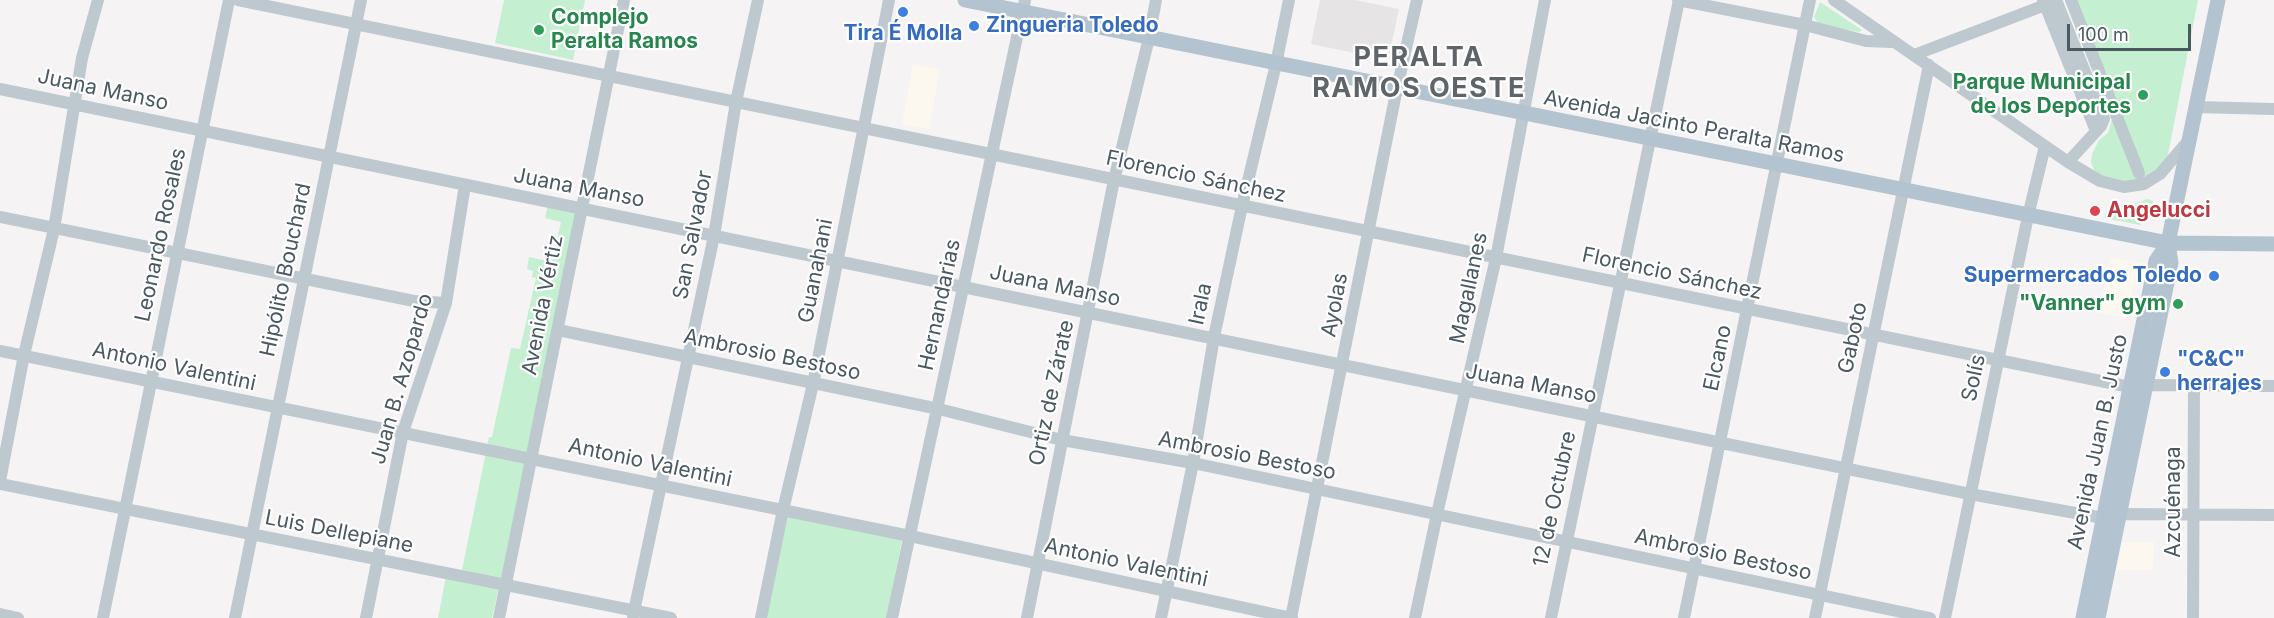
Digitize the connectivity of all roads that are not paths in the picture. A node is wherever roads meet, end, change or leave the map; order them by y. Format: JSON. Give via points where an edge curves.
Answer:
{"nodes":[{"id":1,"x":98,"y":0,"type":"edge"},
{"id":2,"x":229,"y":0,"type":"edge"},
{"id":3,"x":238,"y":0,"type":"edge"},
{"id":4,"x":361,"y":0,"type":"edge"},
{"id":5,"x":624,"y":0,"type":"edge"},
{"id":6,"x":758,"y":0,"type":"edge"},
{"id":7,"x":889,"y":0,"type":"edge"},
{"id":8,"x":965,"y":0,"type":"edge"},
{"id":9,"x":1156,"y":0,"type":"edge"},
{"id":10,"x":1288,"y":0,"type":"edge"},
{"id":11,"x":1417,"y":0,"type":"edge"},
{"id":12,"x":1545,"y":0,"type":"edge"},
{"id":13,"x":1679,"y":0,"type":"edge"},
{"id":14,"x":1810,"y":0,"type":"edge"},
{"id":15,"x":1834,"y":0,"type":"edge"},
{"id":16,"x":2071,"y":0,"type":"edge"},
{"id":17,"x":2218,"y":0,"type":"edge"},
{"id":18,"x":2050,"y":2,"type":"edge"},
{"id":19,"x":1024,"y":6,"type":"edge"},
{"id":20,"x":355,"y":25,"type":"junction"},
{"id":21,"x":1805,"y":25,"type":"junction"},
{"id":22,"x":1149,"y":38,"type":"junction"},
{"id":23,"x":1891,"y":42,"type":"junction"},
{"id":24,"x":1914,"y":55,"type":"junction"},
{"id":25,"x":1276,"y":64,"type":"junction"},
{"id":26,"x":1929,"y":66,"type":"junction"},
{"id":27,"x":608,"y":76,"type":"junction"},
{"id":28,"x":0,"y":88,"type":"edge"},
{"id":29,"x":1397,"y":88,"type":"junction"},
{"id":30,"x":736,"y":102,"type":"junction"},
{"id":31,"x":76,"y":103,"type":"junction"},
{"id":32,"x":2196,"y":107,"type":"junction"},
{"id":33,"x":2274,"y":109,"type":"edge"},
{"id":34,"x":1524,"y":114,"type":"junction"},
{"id":35,"x":863,"y":129,"type":"junction"},
{"id":36,"x":202,"y":130,"type":"junction"},
{"id":37,"x":1649,"y":139,"type":"junction"},
{"id":38,"x":2189,"y":140,"type":"junction"},
{"id":39,"x":2045,"y":146,"type":"junction"},
{"id":40,"x":991,"y":154,"type":"junction"},
{"id":41,"x":329,"y":157,"type":"junction"},
{"id":42,"x":2068,"y":162,"type":"junction"},
{"id":43,"x":1778,"y":165,"type":"junction"},
{"id":44,"x":2139,"y":173,"type":"dead end"},
{"id":45,"x":1114,"y":180,"type":"junction"},
{"id":46,"x":465,"y":185,"type":"junction"},
{"id":47,"x":1903,"y":190,"type":"junction"},
{"id":48,"x":1242,"y":206,"type":"junction"},
{"id":49,"x":582,"y":208,"type":"junction"},
{"id":50,"x":2028,"y":216,"type":"junction"},
{"id":51,"x":0,"y":217,"type":"edge"},
{"id":52,"x":54,"y":229,"type":"junction"},
{"id":53,"x":1369,"y":232,"type":"junction"},
{"id":54,"x":714,"y":236,"type":"junction"},
{"id":55,"x":2168,"y":243,"type":"junction"},
{"id":56,"x":2274,"y":244,"type":"edge"},
{"id":57,"x":177,"y":252,"type":"junction"},
{"id":58,"x":1496,"y":258,"type":"junction"},
{"id":59,"x":838,"y":261,"type":"junction"},
{"id":60,"x":305,"y":278,"type":"junction"},
{"id":61,"x":1619,"y":284,"type":"junction"},
{"id":62,"x":964,"y":287,"type":"junction"},
{"id":63,"x":446,"y":303,"type":"junction"},
{"id":64,"x":1748,"y":310,"type":"junction"},
{"id":65,"x":1088,"y":313,"type":"junction"},
{"id":66,"x":558,"y":330,"type":"junction"},
{"id":67,"x":1873,"y":336,"type":"junction"},
{"id":68,"x":1214,"y":337,"type":"junction"},
{"id":69,"x":0,"y":351,"type":"edge"},
{"id":70,"x":24,"y":356,"type":"junction"},
{"id":71,"x":688,"y":357,"type":"junction"},
{"id":72,"x":1997,"y":361,"type":"junction"},
{"id":73,"x":1342,"y":365,"type":"junction"},
{"id":74,"x":151,"y":382,"type":"junction"},
{"id":75,"x":813,"y":384,"type":"junction"},
{"id":76,"x":2138,"y":386,"type":"junction"},
{"id":77,"x":2194,"y":386,"type":"junction"},
{"id":78,"x":2274,"y":386,"type":"edge"},
{"id":79,"x":1466,"y":391,"type":"junction"},
{"id":80,"x":278,"y":408,"type":"junction"},
{"id":81,"x":939,"y":409,"type":"junction"},
{"id":82,"x":1592,"y":416,"type":"junction"},
{"id":83,"x":403,"y":432,"type":"junction"},
{"id":84,"x":1062,"y":440,"type":"junction"},
{"id":85,"x":1720,"y":442,"type":"junction"},
{"id":86,"x":532,"y":458,"type":"junction"},
{"id":87,"x":1193,"y":464,"type":"junction"},
{"id":88,"x":1846,"y":468,"type":"junction"},
{"id":89,"x":0,"y":482,"type":"edge"},
{"id":90,"x":661,"y":485,"type":"junction"},
{"id":91,"x":1317,"y":489,"type":"junction"},
{"id":92,"x":1970,"y":494,"type":"junction"},
{"id":93,"x":125,"y":510,"type":"junction"},
{"id":94,"x":783,"y":510,"type":"junction"},
{"id":95,"x":1437,"y":514,"type":"junction"},
{"id":96,"x":2119,"y":514,"type":"junction"},
{"id":97,"x":2193,"y":515,"type":"junction"},
{"id":98,"x":2274,"y":515,"type":"edge"},
{"id":99,"x":2103,"y":518,"type":"junction"},
{"id":100,"x":251,"y":535,"type":"junction"},
{"id":101,"x":910,"y":536,"type":"junction"},
{"id":102,"x":1566,"y":542,"type":"junction"},
{"id":103,"x":378,"y":560,"type":"junction"},
{"id":104,"x":1037,"y":563,"type":"junction"},
{"id":105,"x":1695,"y":568,"type":"junction"},
{"id":106,"x":505,"y":584,"type":"junction"},
{"id":107,"x":1166,"y":592,"type":"junction"},
{"id":108,"x":1820,"y":595,"type":"junction"},
{"id":109,"x":0,"y":614,"type":"edge"},
{"id":110,"x":634,"y":614,"type":"edge"},
{"id":111,"x":18,"y":618,"type":"edge"},
{"id":112,"x":103,"y":618,"type":"edge"},
{"id":113,"x":235,"y":618,"type":"edge"},
{"id":114,"x":366,"y":618,"type":"edge"},
{"id":115,"x":498,"y":618,"type":"edge"},
{"id":116,"x":670,"y":618,"type":"edge"},
{"id":117,"x":761,"y":618,"type":"edge"},
{"id":118,"x":892,"y":618,"type":"edge"},
{"id":119,"x":1027,"y":618,"type":"edge"},
{"id":120,"x":1161,"y":618,"type":"edge"},
{"id":121,"x":1291,"y":618,"type":"edge"},
{"id":122,"x":1415,"y":618,"type":"edge"},
{"id":123,"x":1551,"y":618,"type":"edge"},
{"id":124,"x":1684,"y":618,"type":"edge"},
{"id":125,"x":1815,"y":618,"type":"edge"},
{"id":126,"x":1930,"y":618,"type":"edge"},
{"id":127,"x":1945,"y":618,"type":"edge"},
{"id":128,"x":2083,"y":618,"type":"edge"},
{"id":129,"x":2097,"y":618,"type":"edge"},
{"id":130,"x":2193,"y":618,"type":"edge"}],
"edges":[{"from":1,"to":31,"type":"street","via":[[82,58]]},
{"from":2,"to":36,"type":"street","name":"Leonardo Rosales"},
{"from":3,"to":20,"type":"street","name":"Florencio Sánchez"},
{"from":4,"to":20,"type":"street","name":"Hipólito Bouchard"},
{"from":5,"to":27,"type":"street","name":"Avenida Vértiz"},
{"from":6,"to":30,"type":"street","name":"San Salvador"},
{"from":7,"to":35,"type":"street","name":"Guanahani"},
{"from":8,"to":19,"type":"main road","name":"Avenida Jacinto Peralta Ramos"},
{"from":9,"to":22,"type":"street","name":"Ortiz de Zárate"},
{"from":10,"to":25,"type":"street","name":"Irala"},
{"from":11,"to":29,"type":"street","name":"Ayolas"},
{"from":12,"to":34,"type":"street","name":"Magallanes"},
{"from":13,"to":21,"type":"street"},
{"from":13,"to":37,"type":"street","name":"12 de Octubre"},
{"from":14,"to":21,"type":"street","name":"Elcano"},
{"from":15,"to":23,"type":"street"},
{"from":16,"to":44,"type":"street"},
{"from":17,"to":32,"type":"main road","name":"Avenida Juan B. Justo"},
{"from":18,"to":24,"type":"street"},
{"from":18,"to":42,"type":"street","via":[[2096,131]]},
{"from":19,"to":22,"type":"main road","name":"Avenida Jacinto Peralta Ramos"},
{"from":19,"to":40,"type":"street","name":"Hernandarias"},
{"from":20,"to":27,"type":"street","name":"Florencio Sánchez"},
{"from":20,"to":41,"type":"street","name":"Hipólito Bouchard"},
{"from":21,"to":23,"type":"street","via":[[1866,41]]},
{"from":21,"to":43,"type":"street","name":"Elcano"},
{"from":22,"to":25,"type":"main road","name":"Avenida Jacinto Peralta Ramos"},
{"from":22,"to":45,"type":"street","name":"Ortiz de Zárate"},
{"from":23,"to":24,"type":"street"},
{"from":24,"to":26,"type":"street"},
{"from":25,"to":29,"type":"main road","name":"Avenida Jacinto Peralta Ramos"},
{"from":25,"to":48,"type":"street","name":"Irala"},
{"from":26,"to":39,"type":"street"},
{"from":26,"to":47,"type":"street","name":"Gaboto"},
{"from":27,"to":30,"type":"street","name":"Florencio Sánchez"},
{"from":27,"to":49,"type":"street","name":"Avenida Vértiz"},
{"from":28,"to":31,"type":"street","name":"Juana Manso"},
{"from":29,"to":34,"type":"main road","name":"Avenida Jacinto Peralta Ramos"},
{"from":29,"to":53,"type":"street","name":"Ayolas"},
{"from":30,"to":35,"type":"street","name":"Florencio Sánchez"},
{"from":30,"to":54,"type":"street","name":"San Salvador"},
{"from":31,"to":36,"type":"street","name":"Juana Manso"},
{"from":31,"to":52,"type":"street"},
{"from":32,"to":33,"type":"street"},
{"from":32,"to":38,"type":"main road","name":"Avenida Juan B. Justo"},
{"from":34,"to":37,"type":"main road","name":"Avenida Jacinto Peralta Ramos"},
{"from":34,"to":58,"type":"street","name":"Magallanes"},
{"from":35,"to":40,"type":"street","name":"Florencio Sánchez"},
{"from":35,"to":59,"type":"street","name":"Guanahani"},
{"from":36,"to":41,"type":"street","name":"Juana Manso"},
{"from":36,"to":57,"type":"street","name":"Leonardo Rosales"},
{"from":37,"to":43,"type":"main road","name":"Avenida Jacinto Peralta Ramos"},
{"from":37,"to":61,"type":"street","name":"12 de Octubre"},
{"from":38,"to":42,"type":"street","via":[[2160,174],[2144,184],[2112,186]]},
{"from":38,"to":55,"type":"main road","name":"Avenida Juan B. Justo"},
{"from":39,"to":42,"type":"street"},
{"from":39,"to":50,"type":"street","name":"Solís"},
{"from":40,"to":45,"type":"street","name":"Florencio Sánchez"},
{"from":40,"to":62,"type":"street","name":"Hernandarias"},
{"from":41,"to":46,"type":"street","name":"Juana Manso"},
{"from":41,"to":60,"type":"street","name":"Hipólito Bouchard"},
{"from":43,"to":47,"type":"main road","name":"Avenida Jacinto Peralta Ramos"},
{"from":43,"to":64,"type":"street","name":"Elcano"},
{"from":45,"to":48,"type":"street","name":"Florencio Sánchez"},
{"from":45,"to":65,"type":"street","name":"Ortiz de Zárate"},
{"from":46,"to":49,"type":"street","name":"Juana Manso"},
{"from":46,"to":63,"type":"street","name":"Juan B. Azopardo"},
{"from":47,"to":50,"type":"main road","name":"Avenida Jacinto Peralta Ramos"},
{"from":47,"to":67,"type":"street","name":"Gaboto"},
{"from":48,"to":53,"type":"street","name":"Florencio Sánchez"},
{"from":48,"to":68,"type":"street","name":"Irala"},
{"from":49,"to":54,"type":"street","name":"Juana Manso"},
{"from":49,"to":66,"type":"street","name":"Avenida Vértiz"},
{"from":50,"to":55,"type":"main road","name":"Avenida Jacinto Peralta Ramos"},
{"from":50,"to":72,"type":"street","name":"Solís"},
{"from":51,"to":52,"type":"street"},
{"from":52,"to":57,"type":"street"},
{"from":52,"to":70,"type":"street"},
{"from":53,"to":58,"type":"street","name":"Florencio Sánchez"},
{"from":53,"to":73,"type":"street","name":"Ayolas"},
{"from":54,"to":59,"type":"street","name":"Juana Manso"},
{"from":54,"to":71,"type":"street","name":"San Salvador"},
{"from":55,"to":56,"type":"main road","name":"Avenida Jacinto Peralta Ramos"},
{"from":55,"to":76,"type":"main road","name":"Avenida Juan B. Justo","via":[[2157,261]]},
{"from":57,"to":60,"type":"street"},
{"from":57,"to":74,"type":"street","name":"Leonardo Rosales"},
{"from":58,"to":61,"type":"street","name":"Florencio Sánchez"},
{"from":58,"to":79,"type":"street","name":"Magallanes"},
{"from":59,"to":62,"type":"street","name":"Juana Manso"},
{"from":59,"to":75,"type":"street","name":"Guanahani"},
{"from":60,"to":63,"type":"street","via":[[414,301]]},
{"from":60,"to":80,"type":"street","name":"Hipólito Bouchard"},
{"from":61,"to":64,"type":"street","name":"Florencio Sánchez"},
{"from":61,"to":82,"type":"street","name":"12 de Octubre"},
{"from":62,"to":65,"type":"street","name":"Juana Manso"},
{"from":62,"to":81,"type":"street","name":"Hernandarias"},
{"from":63,"to":83,"type":"street","name":"Juan B. Azopardo"},
{"from":64,"to":67,"type":"street","name":"Florencio Sánchez"},
{"from":64,"to":85,"type":"street","name":"Elcano"},
{"from":65,"to":68,"type":"street","name":"Juana Manso"},
{"from":65,"to":84,"type":"street","name":"Ortiz de Zárate"},
{"from":66,"to":71,"type":"street","name":"Ambrosio Bestoso"},
{"from":66,"to":86,"type":"street","name":"Avenida Vértiz"},
{"from":67,"to":72,"type":"street","name":"Florencio Sánchez"},
{"from":67,"to":88,"type":"street","name":"Gaboto"},
{"from":68,"to":73,"type":"street","name":"Juana Manso"},
{"from":68,"to":87,"type":"street","name":"Irala"},
{"from":69,"to":70,"type":"street","name":"Antonio Valentini"},
{"from":70,"to":74,"type":"street","name":"Antonio Valentini"},
{"from":70,"to":89,"type":"street"},
{"from":71,"to":75,"type":"street","name":"Ambrosio Bestoso"},
{"from":71,"to":90,"type":"street","name":"San Salvador"},
{"from":72,"to":76,"type":"street","name":"Florencio Sánchez"},
{"from":72,"to":92,"type":"street","name":"Solís"},
{"from":73,"to":79,"type":"street","name":"Juana Manso"},
{"from":73,"to":91,"type":"street","name":"Ayolas"},
{"from":74,"to":80,"type":"street","name":"Antonio Valentini"},
{"from":74,"to":93,"type":"street","name":"Leonardo Rosales"},
{"from":75,"to":81,"type":"street","name":"Ambrosio Bestoso"},
{"from":75,"to":94,"type":"street","name":"Guanahani"},
{"from":76,"to":77,"type":"street","name":"Florencio Sánchez"},
{"from":76,"to":96,"type":"main road","name":"Avenida Juan B. Justo"},
{"from":76,"to":99,"type":"main road","name":"Avenida Juan B. Justo"},
{"from":77,"to":78,"type":"street","name":"Florencio Sánchez"},
{"from":77,"to":97,"type":"street","name":"Azcuénaga"},
{"from":79,"to":82,"type":"street","name":"Juana Manso"},
{"from":79,"to":95,"type":"street","name":"Magallanes"},
{"from":80,"to":83,"type":"street","name":"Antonio Valentini"},
{"from":80,"to":100,"type":"street","name":"Hipólito Bouchard"},
{"from":81,"to":84,"type":"street","name":"Ambrosio Bestoso"},
{"from":81,"to":101,"type":"street","name":"Hernandarias"},
{"from":82,"to":85,"type":"street","name":"Juana Manso"},
{"from":82,"to":102,"type":"street","name":"12 de Octubre"},
{"from":83,"to":86,"type":"street","name":"Antonio Valentini"},
{"from":83,"to":103,"type":"street","name":"Juan B. Azopardo"},
{"from":84,"to":87,"type":"street","name":"Ambrosio Bestoso"},
{"from":84,"to":104,"type":"street","name":"Ortiz de Zárate"},
{"from":85,"to":88,"type":"street","name":"Juana Manso"},
{"from":85,"to":105,"type":"street","name":"Elcano"},
{"from":86,"to":90,"type":"street","name":"Antonio Valentini"},
{"from":86,"to":106,"type":"street","name":"Avenida Vértiz"},
{"from":87,"to":91,"type":"street","name":"Ambrosio Bestoso"},
{"from":87,"to":107,"type":"street","name":"Irala"},
{"from":88,"to":92,"type":"street","name":"Juana Manso"},
{"from":88,"to":108,"type":"street","name":"Gaboto"},
{"from":89,"to":93,"type":"street","name":"Luis Dellepiane"},
{"from":90,"to":94,"type":"street","name":"Antonio Valentini"},
{"from":90,"to":110,"type":"street","name":"San Salvador"},
{"from":91,"to":95,"type":"street","name":"Ambrosio Bestoso"},
{"from":91,"to":121,"type":"street","name":"Ayolas"},
{"from":92,"to":99,"type":"street","name":"Juana Manso"},
{"from":92,"to":127,"type":"street","name":"Solís"},
{"from":93,"to":100,"type":"street","name":"Luis Dellepiane"},
{"from":93,"to":112,"type":"street","name":"Leonardo Rosales"},
{"from":94,"to":101,"type":"street","name":"Antonio Valentini"},
{"from":94,"to":117,"type":"street","name":"Guanahani"},
{"from":95,"to":102,"type":"street","name":"Ambrosio Bestoso"},
{"from":95,"to":122,"type":"street","name":"Magallanes"},
{"from":96,"to":97,"type":"street"},
{"from":96,"to":99,"type":"street"},
{"from":96,"to":129,"type":"main road","name":"Avenida Juan B. Justo"},
{"from":97,"to":98,"type":"street"},
{"from":97,"to":130,"type":"street","name":"Azcuénaga"},
{"from":99,"to":128,"type":"main road","name":"Avenida Juan B. Justo"},
{"from":100,"to":103,"type":"street","name":"Luis Dellepiane"},
{"from":100,"to":113,"type":"street","name":"Hipólito Bouchard"},
{"from":101,"to":104,"type":"street","name":"Antonio Valentini"},
{"from":101,"to":118,"type":"street","name":"Hernandarias"},
{"from":102,"to":105,"type":"street","name":"Ambrosio Bestoso"},
{"from":102,"to":123,"type":"street","name":"12 de Octubre"},
{"from":103,"to":106,"type":"street","name":"Luis Dellepiane"},
{"from":103,"to":114,"type":"street","name":"Juan B. Azopardo"},
{"from":104,"to":107,"type":"street","name":"Antonio Valentini"},
{"from":104,"to":119,"type":"street","name":"Ortiz de Zárate"},
{"from":105,"to":108,"type":"street","name":"Ambrosio Bestoso"},
{"from":105,"to":124,"type":"street","name":"Elcano"},
{"from":106,"to":110,"type":"street","name":"Luis Dellepiane"},
{"from":106,"to":115,"type":"street","name":"Avenida Vértiz"},
{"from":107,"to":120,"type":"street","name":"Irala"},
{"from":107,"to":121,"type":"street","name":"Antonio Valentini"},
{"from":108,"to":125,"type":"street","name":"Gaboto"},
{"from":108,"to":126,"type":"street","name":"Ambrosio Bestoso"},
{"from":109,"to":111,"type":"street"},
{"from":110,"to":116,"type":"street","name":"Luis Dellepiane"}]}
